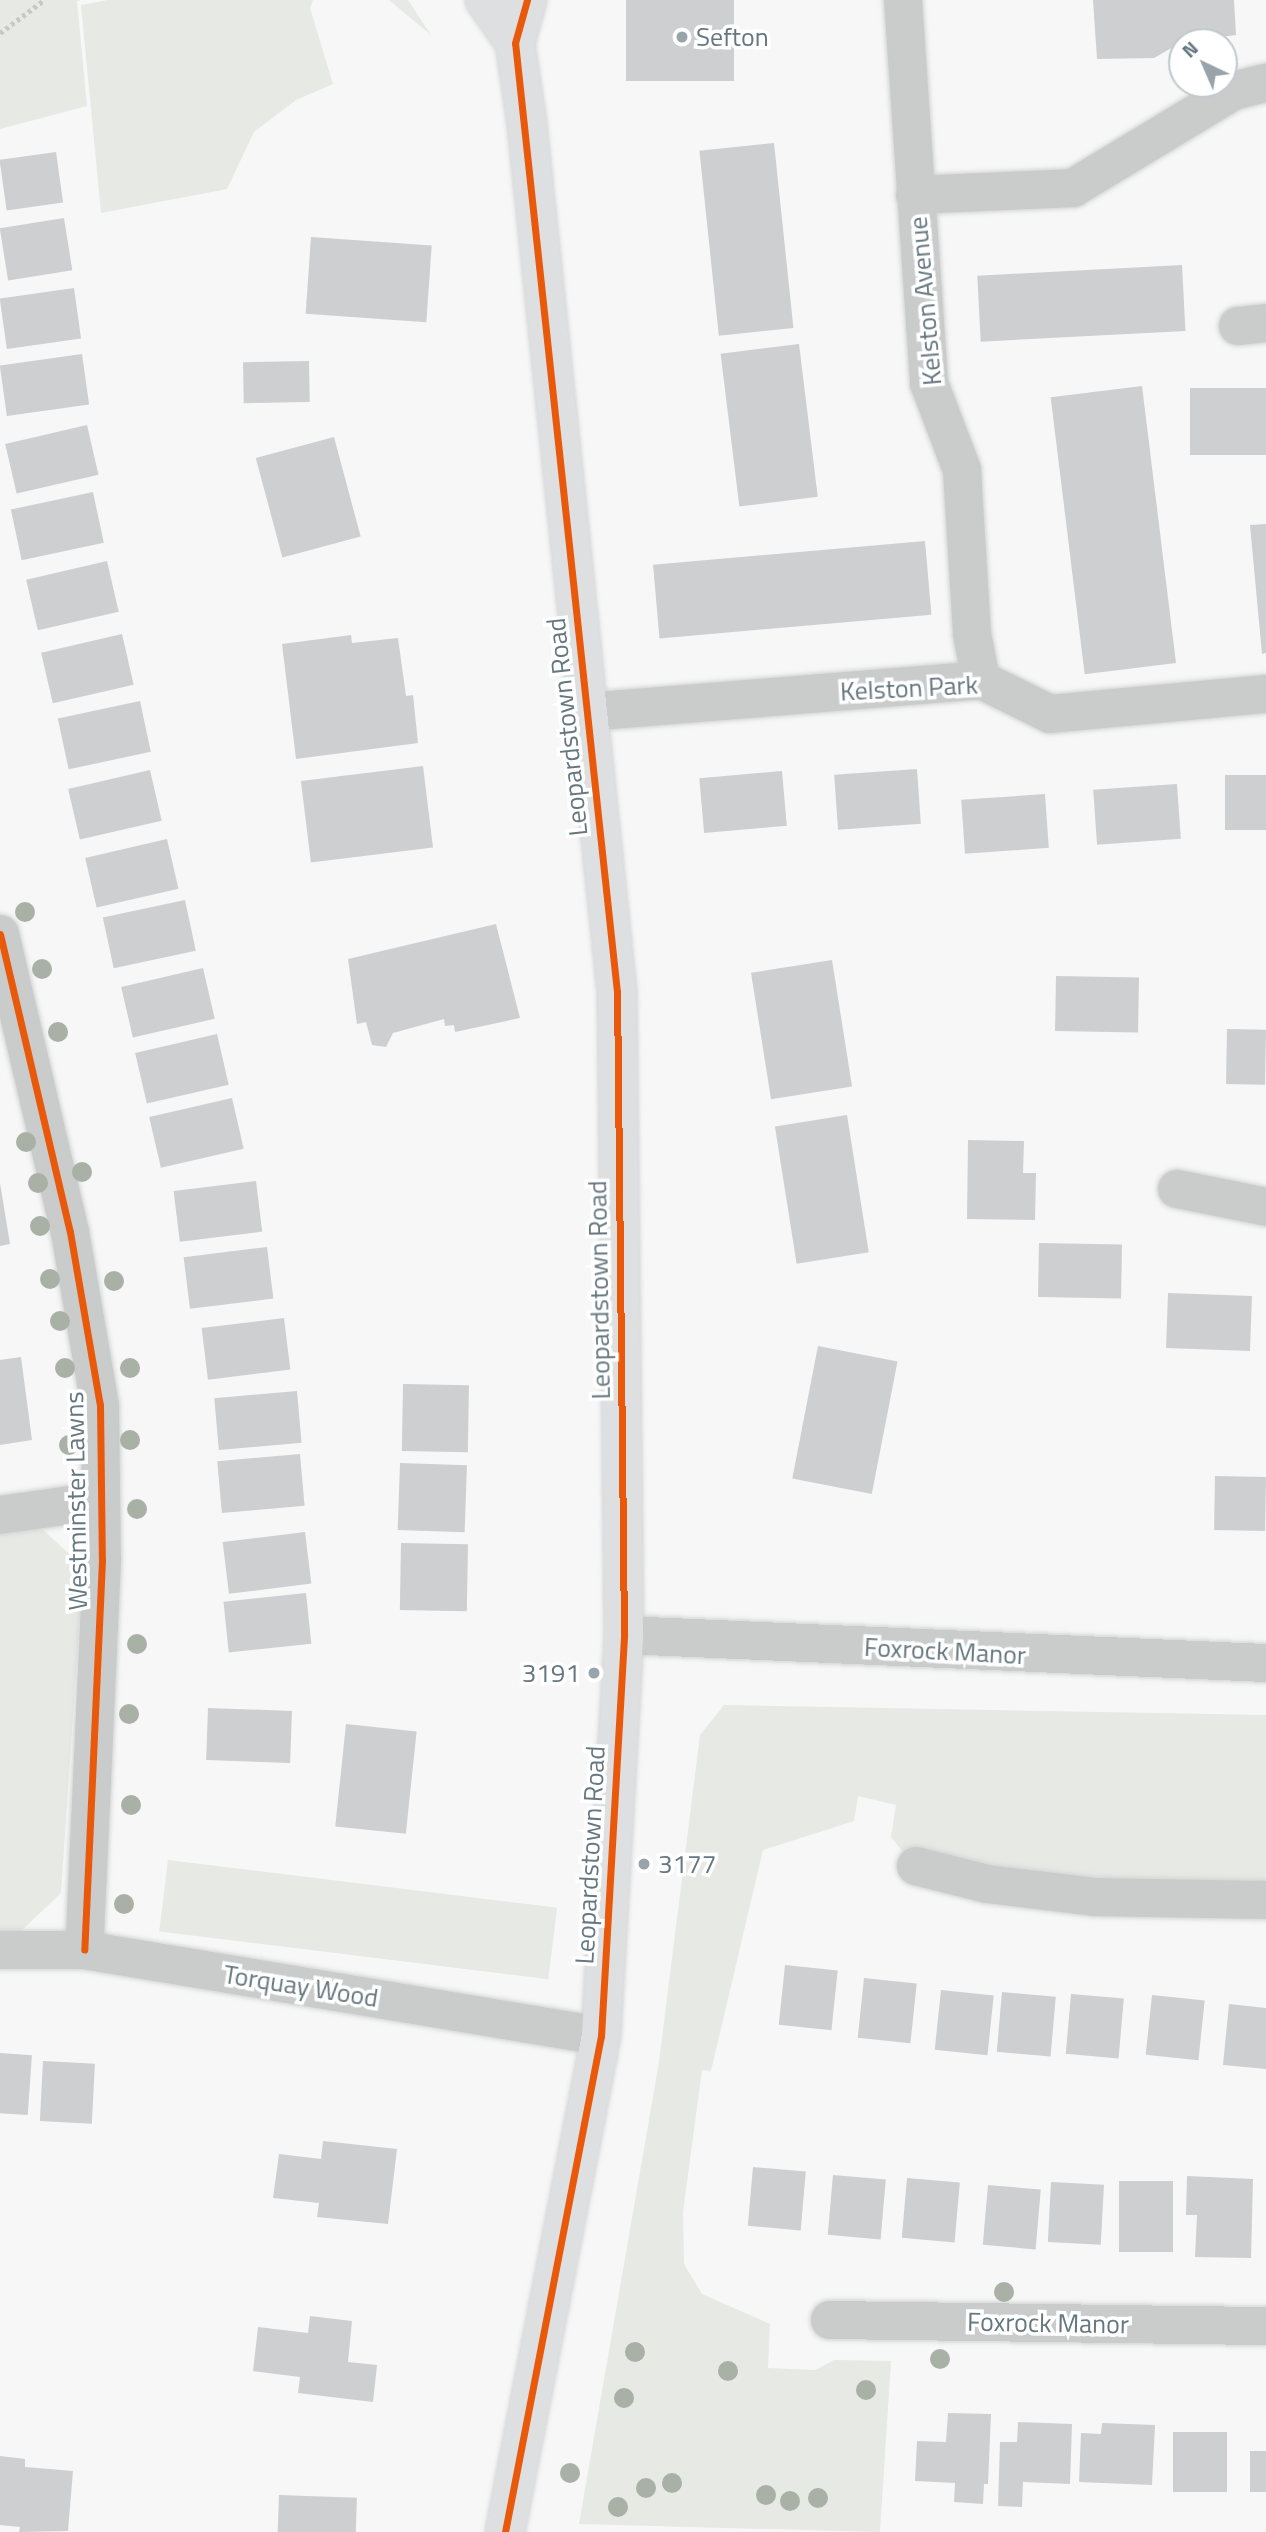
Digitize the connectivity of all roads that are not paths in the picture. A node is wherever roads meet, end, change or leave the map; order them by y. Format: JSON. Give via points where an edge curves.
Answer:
{"nodes":[{"id":1,"x":485,"y":0,"type":"edge"},
{"id":2,"x":509,"y":0,"type":"edge"},
{"id":3,"x":527,"y":0,"type":"edge"},
{"id":4,"x":902,"y":0,"type":"edge"},
{"id":5,"x":515,"y":43,"type":"junction"},
{"id":6,"x":1266,"y":83,"type":"edge"},
{"id":7,"x":915,"y":195,"type":"junction"},
{"id":8,"x":981,"y":680,"type":"junction"},
{"id":9,"x":1266,"y":694,"type":"edge"},
{"id":10,"x":586,"y":712,"type":"junction"},
{"id":11,"x":0,"y":934,"type":"edge"},
{"id":12,"x":16,"y":1059,"type":"edge"},
{"id":13,"x":1177,"y":1189,"type":"dead end"},
{"id":14,"x":1266,"y":1207,"type":"edge"},
{"id":15,"x":99,"y":1501,"type":"junction"},
{"id":16,"x":0,"y":1515,"type":"edge"},
{"id":17,"x":624,"y":1634,"type":"junction"},
{"id":18,"x":1266,"y":1663,"type":"edge"},
{"id":19,"x":916,"y":1866,"type":"dead end"},
{"id":20,"x":1266,"y":1900,"type":"edge"},
{"id":21,"x":0,"y":1950,"type":"edge"},
{"id":22,"x":84,"y":1950,"type":"junction"},
{"id":23,"x":601,"y":2036,"type":"junction"},
{"id":24,"x":830,"y":2320,"type":"dead end"},
{"id":25,"x":1266,"y":2326,"type":"edge"},
{"id":26,"x":505,"y":2532,"type":"edge"}],
"edges":[{"from":1,"to":5,"type":"main road"},
{"from":2,"to":5,"type":"main road","name":"Leopardstown Road"},
{"from":3,"to":5,"type":"main road"},
{"from":4,"to":7,"type":"street","name":"Kelston Avenue"},
{"from":5,"to":10,"type":"main road","name":"Leopardstown Road"},
{"from":6,"to":7,"type":"street","via":[[1233,91],[1073,188]]},
{"from":7,"to":8,"type":"street","name":"Kelston Avenue","via":[[929,383],[962,470],[972,634]]},
{"from":8,"to":9,"type":"street","name":"Kelston Park","via":[[1051,714]]},
{"from":8,"to":10,"type":"street","name":"Kelston Park"},
{"from":10,"to":17,"type":"main road","name":"Leopardstown Road","via":[[617,992]]},
{"from":11,"to":12,"type":"street","name":"Westminster Lawns"},
{"from":12,"to":15,"type":"street","name":"Westminster Lawns","via":[[70,1232],[100,1405]]},
{"from":13,"to":14,"type":"street"},
{"from":15,"to":16,"type":"street","name":"Westminster Lawns"},
{"from":15,"to":22,"type":"street","name":"Westminster Lawns","via":[[102,1560]]},
{"from":17,"to":18,"type":"street","name":"Foxrock Manor"},
{"from":17,"to":23,"type":"main road","name":"Leopardstown Road"},
{"from":19,"to":20,"type":"street","via":[[987,1884],[1094,1898]]},
{"from":21,"to":22,"type":"street","name":"Torquay Wood"},
{"from":22,"to":23,"type":"street","name":"Torquay Wood"},
{"from":23,"to":26,"type":"main road","name":"Leopardstown Road"},
{"from":24,"to":25,"type":"street","name":"Foxrock Manor"}]}
